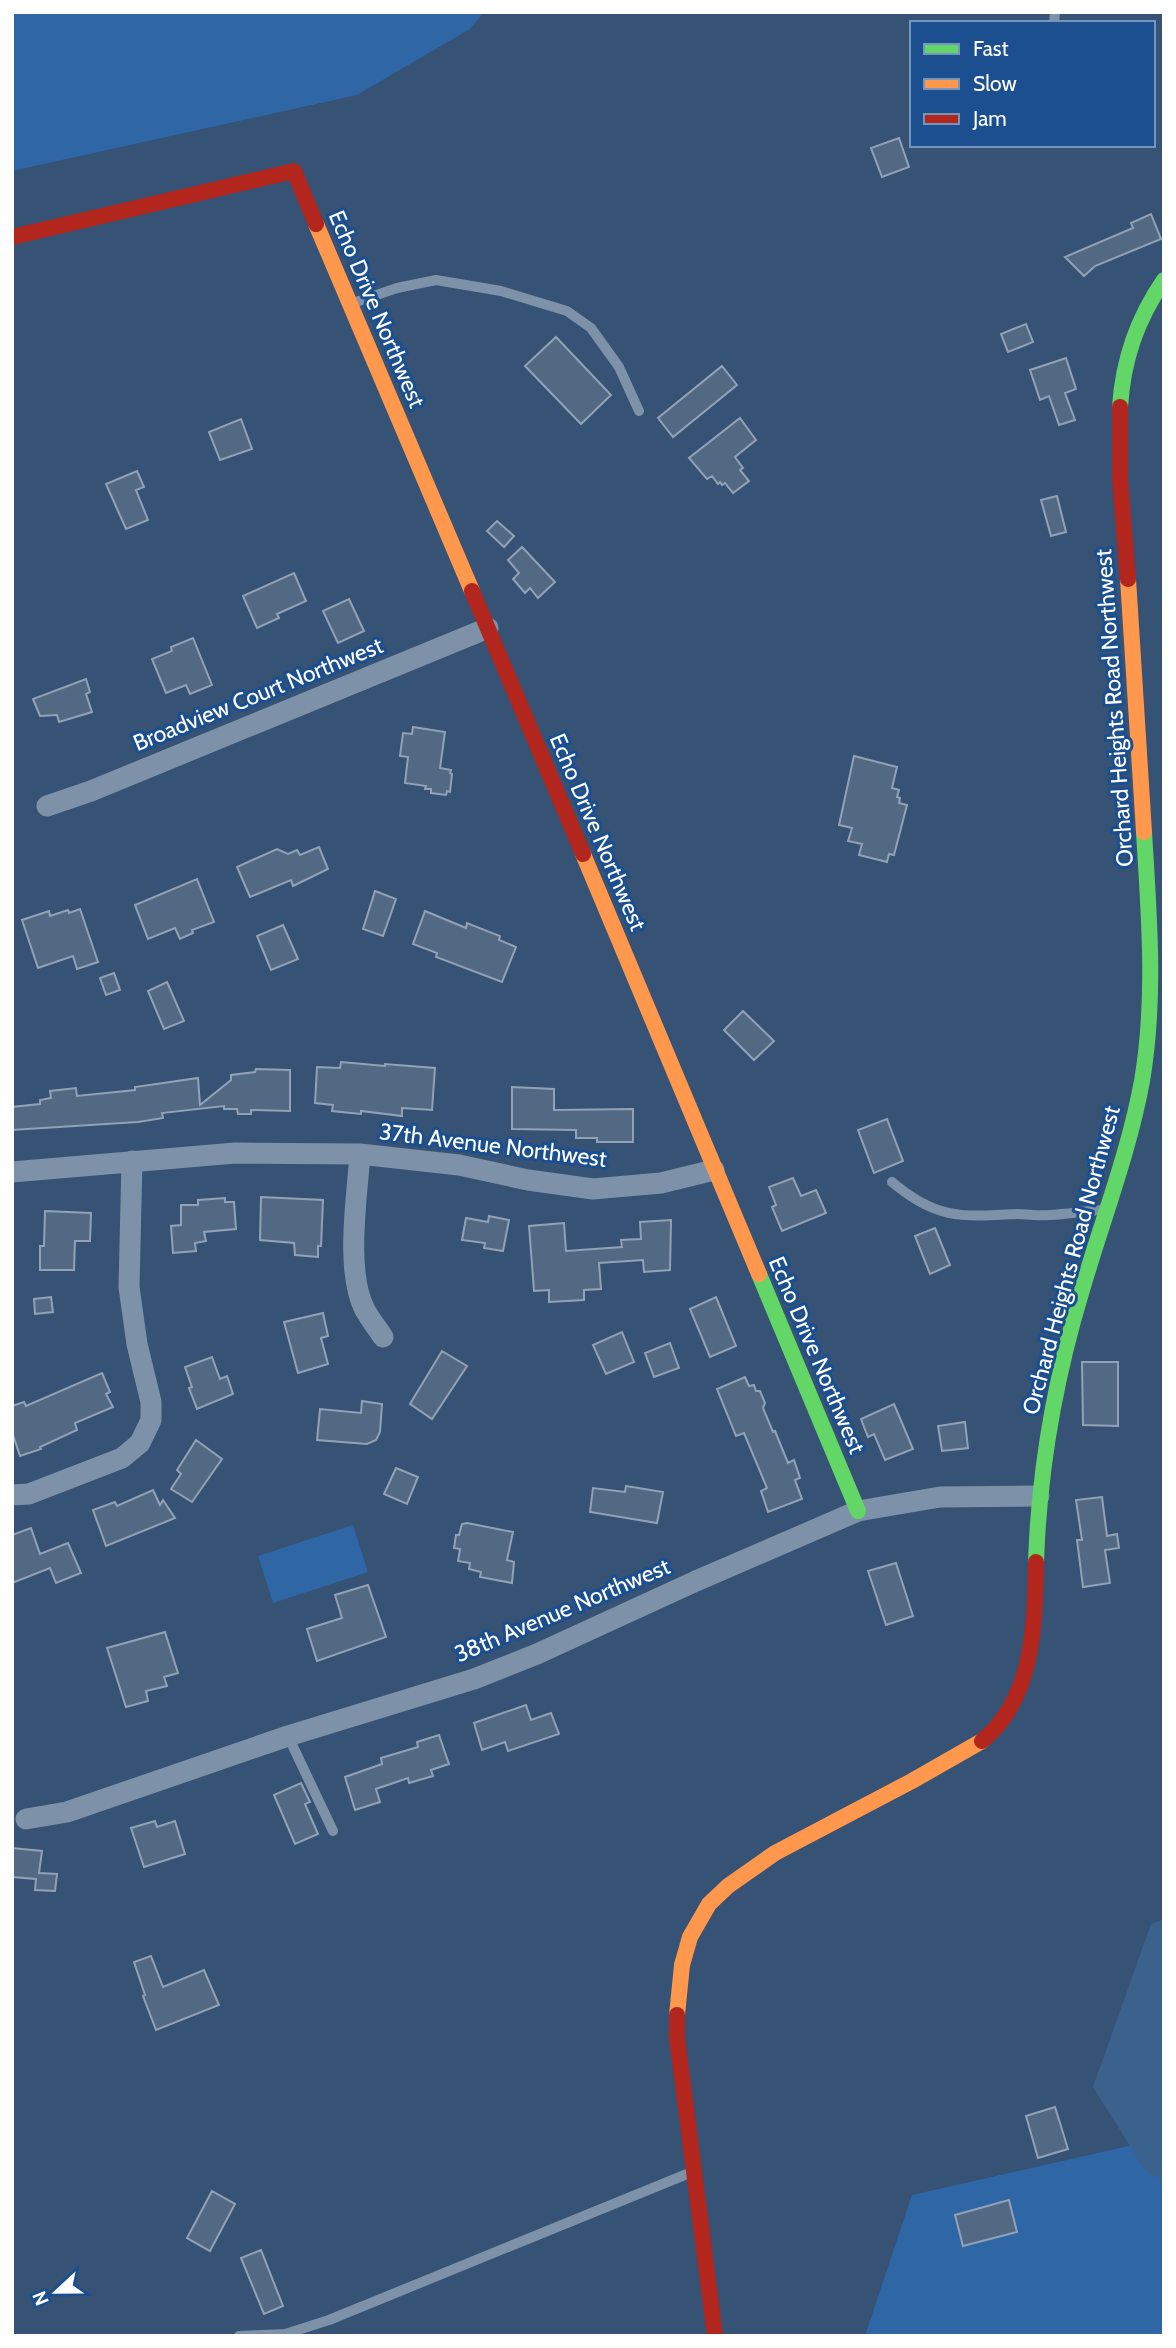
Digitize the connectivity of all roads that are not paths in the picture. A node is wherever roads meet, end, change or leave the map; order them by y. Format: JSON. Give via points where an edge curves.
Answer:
{"nodes":[{"id":1,"x":12,"y":237,"type":"edge"},
{"id":2,"x":1164,"y":280,"type":"edge"},
{"id":3,"x":350,"y":304,"type":"junction"},
{"id":4,"x":639,"y":411,"type":"dead end"},
{"id":5,"x":488,"y":628,"type":"junction"},
{"id":6,"x":47,"y":806,"type":"dead end"},
{"id":7,"x":360,"y":1154,"type":"junction"},
{"id":8,"x":132,"y":1161,"type":"junction"},
{"id":9,"x":714,"y":1170,"type":"junction"},
{"id":10,"x":12,"y":1172,"type":"edge"},
{"id":11,"x":892,"y":1182,"type":"dead end"},
{"id":12,"x":1106,"y":1210,"type":"junction"},
{"id":13,"x":383,"y":1337,"type":"dead end"},
{"id":14,"x":12,"y":1495,"type":"edge"},
{"id":15,"x":1039,"y":1496,"type":"junction"},
{"id":16,"x":858,"y":1511,"type":"junction"},
{"id":17,"x":288,"y":1736,"type":"junction"},
{"id":18,"x":26,"y":1819,"type":"dead end"},
{"id":19,"x":333,"y":1831,"type":"dead end"},
{"id":20,"x":695,"y":2171,"type":"junction"},
{"id":21,"x":282,"y":2335,"type":"edge"},
{"id":22,"x":239,"y":2336,"type":"edge"},
{"id":23,"x":716,"y":2336,"type":"edge"}],
"edges":[{"from":1,"to":3,"type":"street","name":"Echo Drive Northwest","via":[[294,171]]},
{"from":2,"to":12,"type":"street","name":"Orchard Heights Road Northwest","via":[[1145,307],[1129,346],[1119,413],[1152,968],[1138,1097]]},
{"from":3,"to":4,"type":"lane","via":[[436,280],[501,291],[567,311],[591,328],[612,357]]},
{"from":3,"to":5,"type":"street","name":"Echo Drive Northwest"},
{"from":5,"to":6,"type":"street","name":"Broadview Court Northwest"},
{"from":5,"to":9,"type":"street","name":"Echo Drive Northwest"},
{"from":7,"to":8,"type":"street","name":"37th Avenue Northwest","via":[[235,1153]]},
{"from":7,"to":9,"type":"street","name":"37th Avenue Northwest","via":[[459,1165],[593,1189],[661,1183]]},
{"from":7,"to":13,"type":"street","via":[[356,1276],[364,1308]]},
{"from":8,"to":10,"type":"street","name":"37th Avenue Northwest"},
{"from":8,"to":14,"type":"street","via":[[129,1287],[151,1420],[140,1443],[122,1458],[29,1494]]},
{"from":9,"to":16,"type":"street","name":"Echo Drive Northwest"},
{"from":11,"to":12,"type":"lane","via":[[910,1198],[935,1210],[970,1217]]},
{"from":12,"to":15,"type":"street","name":"Orchard Heights Road Northwest","via":[[1052,1404]]},
{"from":15,"to":16,"type":"street","name":"38th Avenue Northwest","via":[[940,1497]]},
{"from":15,"to":20,"type":"street","name":"Orchard Heights Road Northwest","via":[[1031,1648],[1024,1679],[998,1727],[976,1746],[750,1869],[717,1896],[696,1923],[684,1952],[677,1991],[677,2038]]},
{"from":16,"to":17,"type":"street","name":"38th Avenue Northwest","via":[[474,1679]]},
{"from":17,"to":18,"type":"street","name":"38th Avenue Northwest","via":[[67,1812]]},
{"from":17,"to":19,"type":"lane"},
{"from":20,"to":21,"type":"lane"},
{"from":20,"to":23,"type":"street","name":"Orchard Heights Road Northwest"},
{"from":21,"to":22,"type":"lane"}]}
